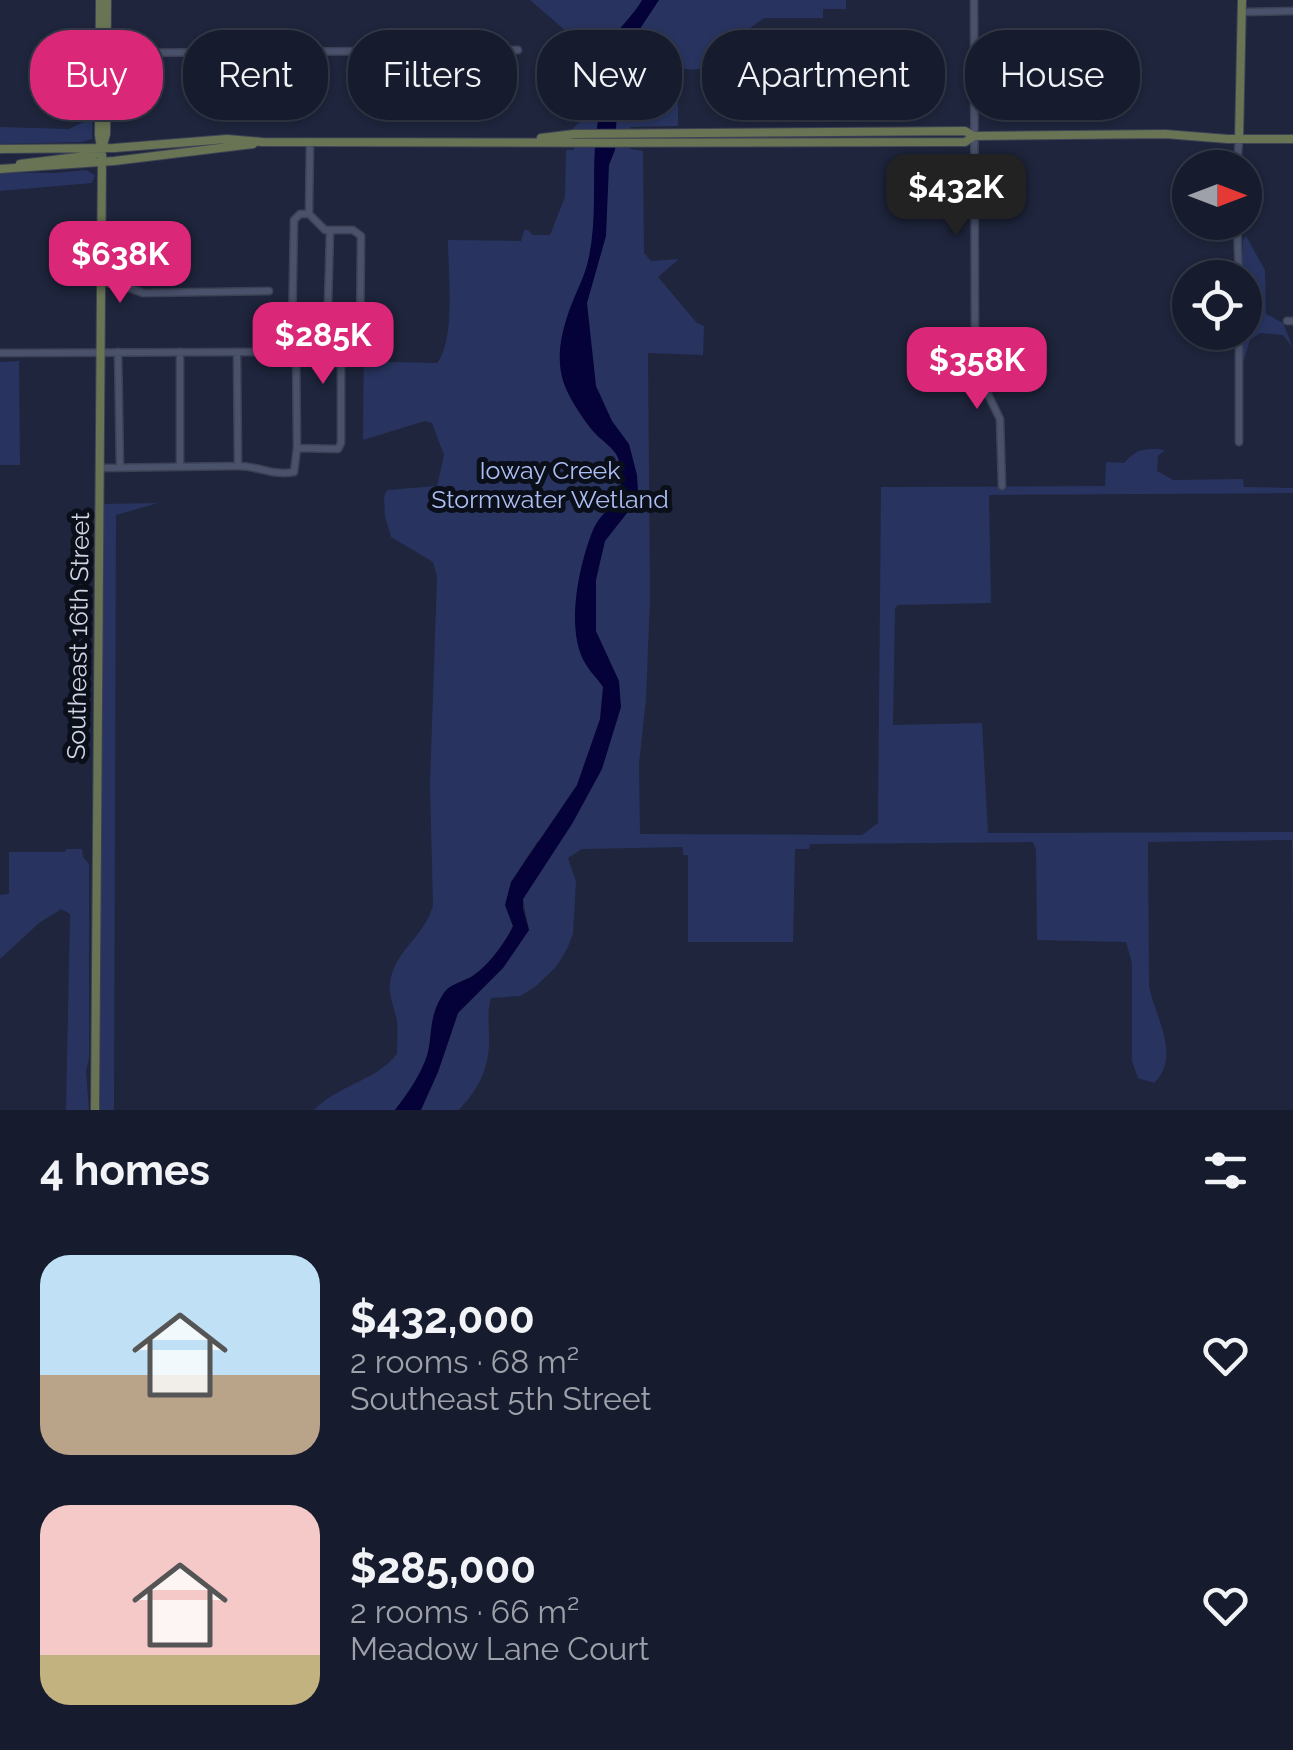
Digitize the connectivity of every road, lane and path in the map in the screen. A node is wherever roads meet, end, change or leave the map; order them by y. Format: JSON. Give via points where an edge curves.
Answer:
{"nodes":[{"id":1,"x":103,"y":0,"type":"edge"},
{"id":2,"x":974,"y":0,"type":"edge"},
{"id":3,"x":1242,"y":0,"type":"edge"},
{"id":4,"x":1293,"y":11,"type":"edge"},
{"id":5,"x":1242,"y":12,"type":"junction"},
{"id":6,"x":105,"y":30,"type":"edge"},
{"id":7,"x":518,"y":50,"type":"dead end"},
{"id":8,"x":163,"y":53,"type":"edge"},
{"id":9,"x":106,"y":120,"type":"edge"},
{"id":10,"x":974,"y":136,"type":"junction"},
{"id":11,"x":1293,"y":138,"type":"edge"},
{"id":12,"x":1238,"y":139,"type":"junction"},
{"id":13,"x":574,"y":140,"type":"junction"},
{"id":14,"x":262,"y":142,"type":"junction"},
{"id":15,"x":310,"y":142,"type":"junction"},
{"id":16,"x":0,"y":149,"type":"edge"},
{"id":17,"x":102,"y":149,"type":"junction"},
{"id":18,"x":1238,"y":150,"type":"edge"},
{"id":19,"x":102,"y":162,"type":"junction"},
{"id":20,"x":0,"y":168,"type":"edge"},
{"id":21,"x":309,"y":214,"type":"junction"},
{"id":22,"x":330,"y":231,"type":"junction"},
{"id":23,"x":102,"y":283,"type":"junction"},
{"id":24,"x":269,"y":291,"type":"dead end"},
{"id":25,"x":296,"y":343,"type":"junction"},
{"id":26,"x":326,"y":343,"type":"junction"},
{"id":27,"x":341,"y":343,"type":"junction"},
{"id":28,"x":1239,"y":350,"type":"edge"},
{"id":29,"x":101,"y":352,"type":"junction"},
{"id":30,"x":118,"y":352,"type":"junction"},
{"id":31,"x":180,"y":352,"type":"junction"},
{"id":32,"x":238,"y":352,"type":"junction"},
{"id":33,"x":268,"y":352,"type":"dead end"},
{"id":34,"x":0,"y":353,"type":"edge"},
{"id":35,"x":1239,"y":442,"type":"dead end"},
{"id":36,"x":297,"y":448,"type":"junction"},
{"id":37,"x":238,"y":466,"type":"junction"},
{"id":38,"x":180,"y":467,"type":"junction"},
{"id":39,"x":100,"y":468,"type":"junction"},
{"id":40,"x":120,"y":468,"type":"junction"},
{"id":41,"x":1002,"y":486,"type":"dead end"},
{"id":42,"x":95,"y":1110,"type":"edge"}],
"edges":[{"from":1,"to":6,"type":"main road"},
{"from":1,"to":17,"type":"main road"},
{"from":2,"to":10,"type":"street"},
{"from":3,"to":5,"type":"main road"},
{"from":4,"to":5,"type":"street"},
{"from":5,"to":12,"type":"main road"},
{"from":7,"to":8,"type":"street"},
{"from":9,"to":17,"type":"main road"},
{"from":10,"to":12,"type":"main road"},
{"from":10,"to":13,"type":"main road","via":[[630,134]]},
{"from":10,"to":13,"type":"main road","via":[[965,142]]},
{"from":10,"to":41,"type":"street","via":[[975,352],[1000,418]]},
{"from":11,"to":12,"type":"main road"},
{"from":12,"to":18,"type":"street"},
{"from":13,"to":15,"type":"main road"},
{"from":14,"to":15,"type":"main road"},
{"from":14,"to":17,"type":"main road"},
{"from":14,"to":19,"type":"main road"},
{"from":15,"to":21,"type":"street"},
{"from":16,"to":17,"type":"main road"},
{"from":17,"to":19,"type":"main road","name":"Southeast 16th Street"},
{"from":17,"to":20,"type":"main road"},
{"from":19,"to":20,"type":"main road"},
{"from":19,"to":23,"type":"main road","name":"Southeast 16th Street"},
{"from":21,"to":22,"type":"street"},
{"from":21,"to":25,"type":"street","via":[[294,220]]},
{"from":22,"to":26,"type":"street"},
{"from":22,"to":27,"type":"street","via":[[360,236],[360,340]]},
{"from":23,"to":24,"type":"street","via":[[143,293]]},
{"from":23,"to":29,"type":"main road","name":"Southeast 16th Street"},
{"from":25,"to":26,"type":"street"},
{"from":25,"to":36,"type":"street"},
{"from":26,"to":27,"type":"street"},
{"from":27,"to":36,"type":"street","via":[[342,443],[338,449]]},
{"from":28,"to":35,"type":"street"},
{"from":29,"to":30,"type":"street"},
{"from":29,"to":34,"type":"street"},
{"from":29,"to":39,"type":"main road","name":"Southeast 16th Street"},
{"from":30,"to":31,"type":"street"},
{"from":30,"to":40,"type":"street"},
{"from":31,"to":32,"type":"street"},
{"from":31,"to":38,"type":"street"},
{"from":32,"to":33,"type":"street"},
{"from":32,"to":37,"type":"street"},
{"from":36,"to":37,"type":"street","via":[[294,472]]},
{"from":37,"to":38,"type":"street"},
{"from":38,"to":40,"type":"street"},
{"from":39,"to":40,"type":"street"},
{"from":39,"to":42,"type":"main road","name":"Southeast 16th Street"}]}
